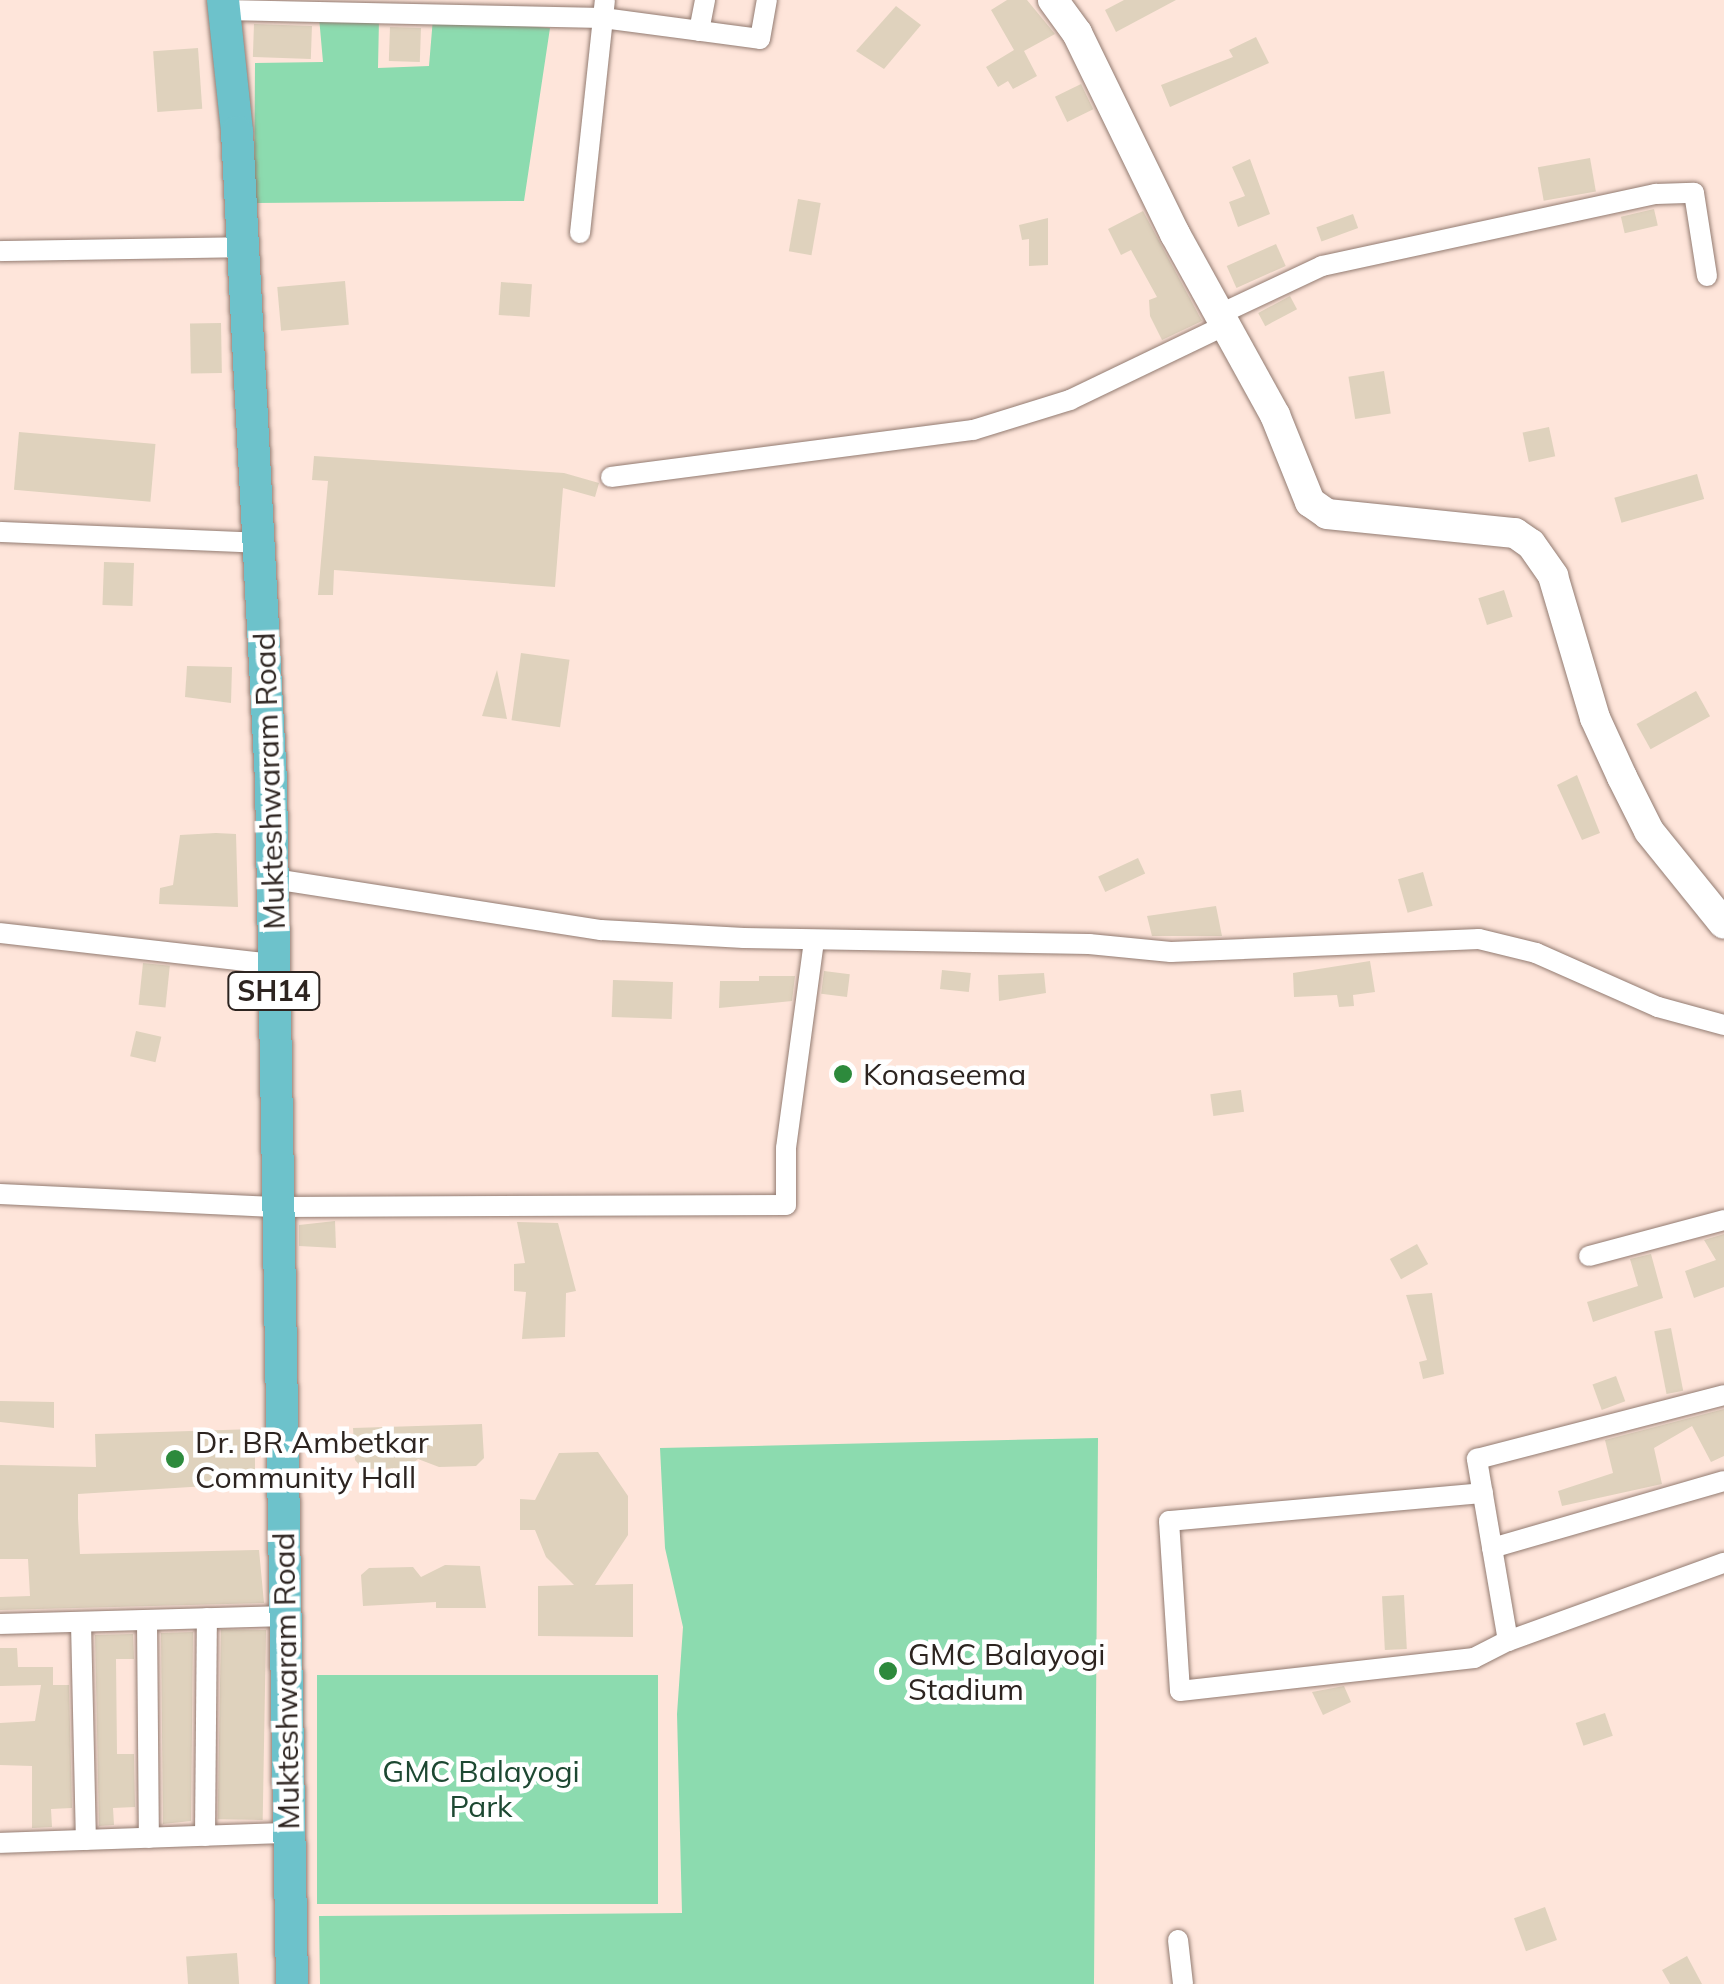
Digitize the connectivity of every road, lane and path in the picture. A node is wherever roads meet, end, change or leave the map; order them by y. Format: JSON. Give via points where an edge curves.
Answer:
{"nodes":[{"id":1,"x":704,"y":0,"type":"edge"},
{"id":2,"x":766,"y":0,"type":"edge"},
{"id":3,"x":1053,"y":0,"type":"edge"},
{"id":4,"x":224,"y":5,"type":"edge"},
{"id":5,"x":604,"y":9,"type":"edge"},
{"id":6,"x":700,"y":30,"type":"junction"},
{"id":7,"x":580,"y":233,"type":"dead end"},
{"id":8,"x":244,"y":248,"type":"junction"},
{"id":9,"x":0,"y":251,"type":"edge"},
{"id":10,"x":1707,"y":276,"type":"dead end"},
{"id":11,"x":1221,"y":320,"type":"junction"},
{"id":12,"x":612,"y":476,"type":"dead end"},
{"id":13,"x":0,"y":532,"type":"edge"},
{"id":14,"x":260,"y":543,"type":"junction"},
{"id":15,"x":274,"y":880,"type":"junction"},
{"id":16,"x":1724,"y":924,"type":"edge"},
{"id":17,"x":0,"y":933,"type":"edge"},
{"id":18,"x":814,"y":940,"type":"junction"},
{"id":19,"x":273,"y":964,"type":"junction"},
{"id":20,"x":1724,"y":1025,"type":"edge"},
{"id":21,"x":0,"y":1194,"type":"edge"},
{"id":22,"x":279,"y":1207,"type":"junction"},
{"id":23,"x":1724,"y":1220,"type":"edge"},
{"id":24,"x":1589,"y":1256,"type":"dead end"},
{"id":25,"x":1724,"y":1395,"type":"edge"},
{"id":26,"x":1724,"y":1480,"type":"edge"},
{"id":27,"x":1483,"y":1493,"type":"junction"},
{"id":28,"x":1492,"y":1548,"type":"junction"},
{"id":29,"x":1724,"y":1563,"type":"edge"},
{"id":30,"x":286,"y":1616,"type":"junction"},
{"id":31,"x":207,"y":1618,"type":"junction"},
{"id":32,"x":148,"y":1621,"type":"junction"},
{"id":33,"x":82,"y":1623,"type":"junction"},
{"id":34,"x":0,"y":1624,"type":"edge"},
{"id":35,"x":1508,"y":1641,"type":"junction"},
{"id":36,"x":288,"y":1833,"type":"junction"},
{"id":37,"x":205,"y":1836,"type":"junction"},
{"id":38,"x":149,"y":1838,"type":"junction"},
{"id":39,"x":86,"y":1840,"type":"junction"},
{"id":40,"x":0,"y":1842,"type":"edge"},
{"id":41,"x":1178,"y":1940,"type":"dead end"},
{"id":42,"x":292,"y":1984,"type":"edge"},
{"id":43,"x":1183,"y":1984,"type":"edge"}],
"edges":[{"from":1,"to":6,"type":"street"},
{"from":2,"to":6,"type":"street","via":[[760,39]]},
{"from":3,"to":11,"type":"main road","via":[[1078,34]]},
{"from":4,"to":5,"type":"street"},
{"from":4,"to":8,"type":"main road","name":"Mukteshwaram Road","number":"SH14"},
{"from":5,"to":6,"type":"street"},
{"from":5,"to":7,"type":"street"},
{"from":8,"to":9,"type":"street"},
{"from":8,"to":14,"type":"main road","name":"Mukteshwaram Road","number":"SH14"},
{"from":10,"to":11,"type":"street","via":[[1694,193],[1656,194],[1322,266]]},
{"from":11,"to":12,"type":"street","via":[[1070,400],[973,430]]},
{"from":11,"to":16,"type":"main road","via":[[1318,508],[1358,520],[1515,533],[1531,544],[1553,576],[1595,718],[1636,804]]},
{"from":13,"to":14,"type":"street"},
{"from":14,"to":15,"type":"main road","name":"Mukteshwaram Road","number":"SH14"},
{"from":15,"to":18,"type":"street","via":[[601,930]]},
{"from":15,"to":19,"type":"main road","name":"Mukteshwaram Road","number":"SH14"},
{"from":17,"to":19,"type":"street"},
{"from":18,"to":20,"type":"street","via":[[1089,944],[1171,952],[1479,939],[1536,953],[1658,1007]]},
{"from":18,"to":22,"type":"street","via":[[786,1148],[786,1205]]},
{"from":19,"to":22,"type":"main road","name":"Mukteshwaram Road","number":"SH14"},
{"from":21,"to":22,"type":"street"},
{"from":22,"to":30,"type":"main road","name":"Mukteshwaram Road","number":"SH14"},
{"from":23,"to":24,"type":"street"},
{"from":25,"to":27,"type":"street","via":[[1478,1459]]},
{"from":26,"to":28,"type":"street"},
{"from":27,"to":28,"type":"street"},
{"from":27,"to":35,"type":"street","via":[[1169,1522],[1180,1691],[1474,1658]]},
{"from":28,"to":35,"type":"street"},
{"from":29,"to":35,"type":"street"},
{"from":30,"to":31,"type":"street"},
{"from":30,"to":36,"type":"main road","name":"Mukteshwaram Road","number":"SH14"},
{"from":31,"to":32,"type":"street"},
{"from":31,"to":37,"type":"street"},
{"from":32,"to":33,"type":"street"},
{"from":32,"to":38,"type":"street"},
{"from":33,"to":34,"type":"street"},
{"from":33,"to":39,"type":"street"},
{"from":36,"to":37,"type":"street"},
{"from":36,"to":42,"type":"main road","name":"Mukteshwaram Road","number":"SH14"},
{"from":37,"to":38,"type":"street"},
{"from":38,"to":39,"type":"street"},
{"from":39,"to":40,"type":"street"},
{"from":41,"to":43,"type":"street"}]}
